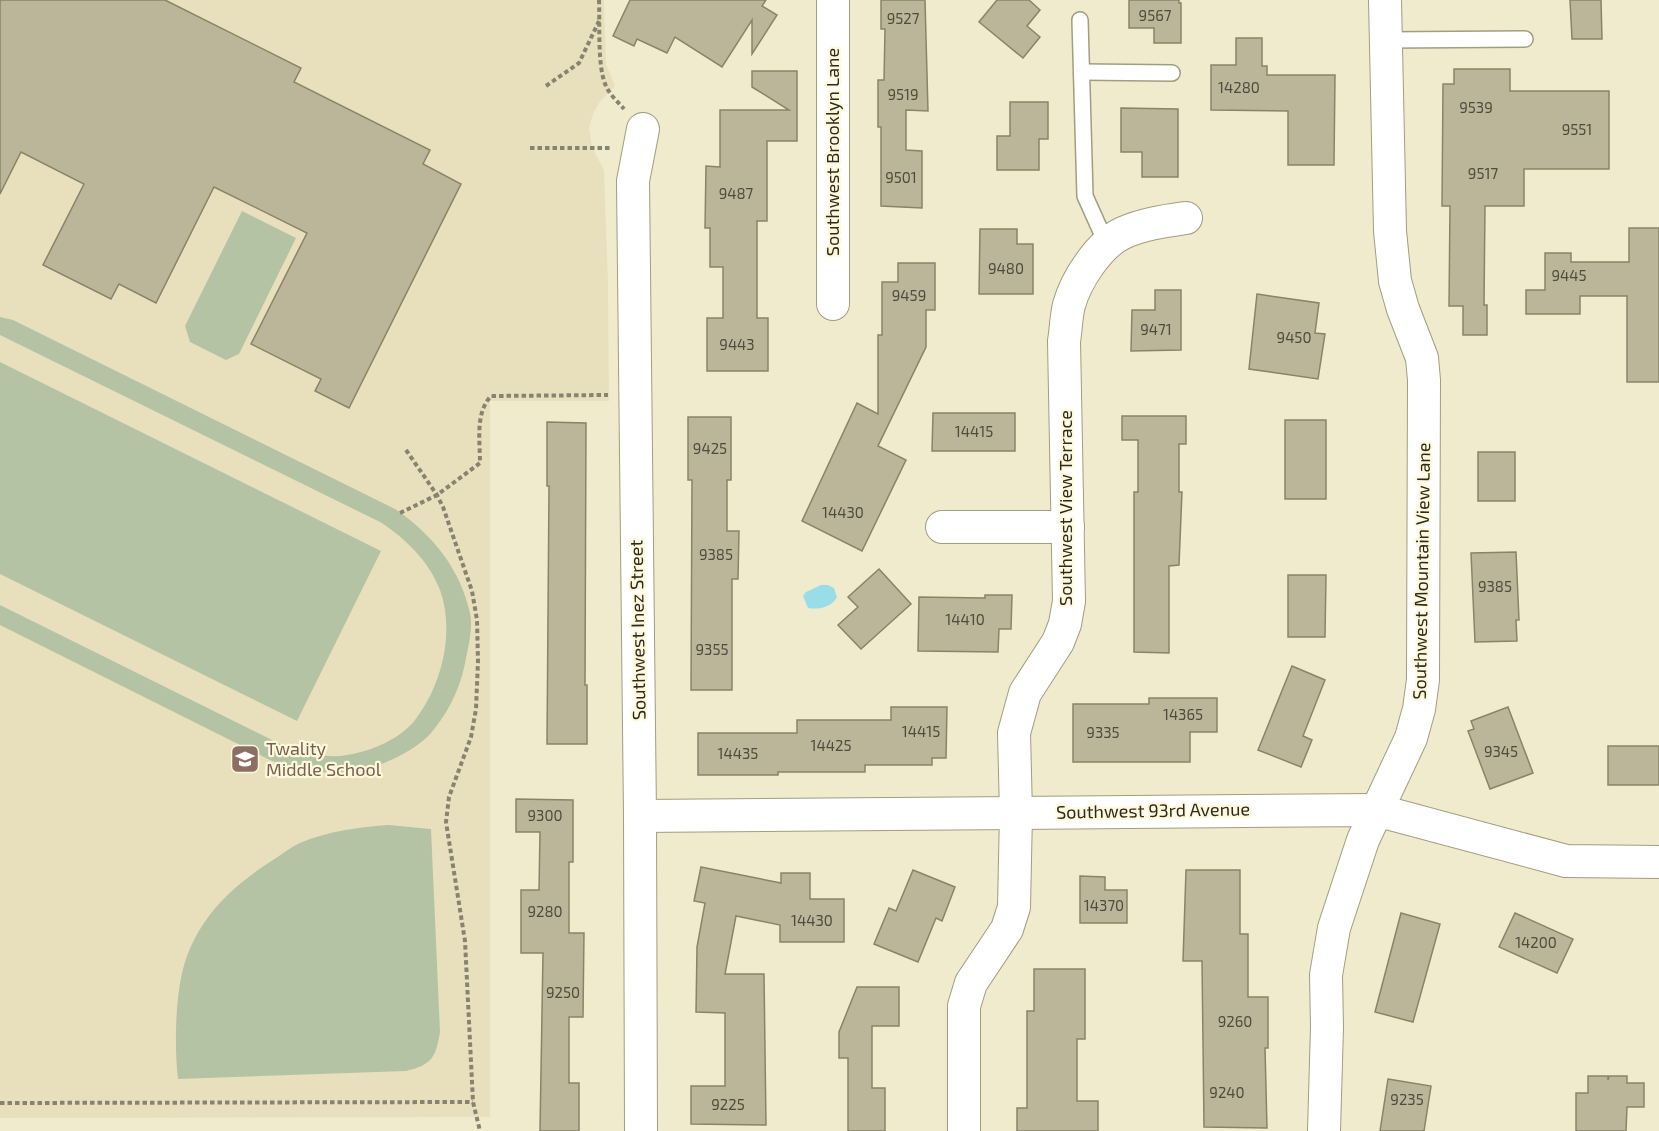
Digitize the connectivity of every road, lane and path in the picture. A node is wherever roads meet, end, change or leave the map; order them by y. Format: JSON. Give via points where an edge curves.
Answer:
{"nodes":[{"id":1,"x":598,"y":0,"type":"edge"},
{"id":2,"x":834,"y":0,"type":"edge"},
{"id":3,"x":1385,"y":0,"type":"edge"},
{"id":4,"x":600,"y":20,"type":"junction"},
{"id":5,"x":1080,"y":20,"type":"dead end"},
{"id":6,"x":1526,"y":39,"type":"dead end"},
{"id":7,"x":1386,"y":40,"type":"junction"},
{"id":8,"x":1082,"y":72,"type":"junction"},
{"id":9,"x":1172,"y":73,"type":"dead end"},
{"id":10,"x":546,"y":86,"type":"dead end"},
{"id":11,"x":643,"y":129,"type":"joint"},
{"id":12,"x":530,"y":148,"type":"dead end"},
{"id":13,"x":584,"y":148,"type":"dead end"},
{"id":14,"x":1186,"y":218,"type":"dead end"},
{"id":15,"x":1107,"y":245,"type":"junction"},
{"id":16,"x":834,"y":304,"type":"dead end"},
{"id":17,"x":636,"y":395,"type":"junction"},
{"id":18,"x":406,"y":450,"type":"dead end"},
{"id":19,"x":437,"y":495,"type":"junction"},
{"id":20,"x":400,"y":513,"type":"dead end"},
{"id":21,"x":942,"y":527,"type":"dead end"},
{"id":22,"x":1068,"y":527,"type":"junction"},
{"id":23,"x":1376,"y":810,"type":"junction"},
{"id":24,"x":1017,"y":813,"type":"junction"},
{"id":25,"x":640,"y":816,"type":"junction"},
{"id":26,"x":1659,"y":862,"type":"edge"},
{"id":27,"x":473,"y":1102,"type":"junction"},
{"id":28,"x":0,"y":1103,"type":"edge"},
{"id":29,"x":480,"y":1131,"type":"edge"},
{"id":30,"x":641,"y":1131,"type":"edge"},
{"id":31,"x":964,"y":1131,"type":"edge"},
{"id":32,"x":1324,"y":1131,"type":"edge"}],
"edges":[{"from":1,"to":4,"type":"path"},
{"from":2,"to":16,"type":"street","name":"Southwest Brooklyn Lane"},
{"from":3,"to":7,"type":"street","name":"Southwest Mountain View Lane"},
{"from":4,"to":10,"type":"path","via":[[579,63]]},
{"from":4,"to":11,"type":"path","via":[[605,84]]},
{"from":5,"to":8,"type":"lane"},
{"from":6,"to":7,"type":"lane"},
{"from":7,"to":23,"type":"street","name":"Southwest Mountain View Lane","via":[[1390,231],[1395,281],[1422,358],[1424,380],[1424,669],[1411,738]]},
{"from":8,"to":9,"type":"lane"},
{"from":8,"to":15,"type":"lane","via":[[1085,196]]},
{"from":11,"to":17,"type":"street","name":"Southwest Inez Street","via":[[633,181]]},
{"from":12,"to":13,"type":"path"},
{"from":14,"to":15,"type":"street","name":"Southwest View Terrace","via":[[1121,233]]},
{"from":15,"to":22,"type":"street","name":"Southwest View Terrace","via":[[1090,261],[1068,306],[1064,341]]},
{"from":17,"to":19,"type":"path","via":[[490,396],[483,404],[480,463]]},
{"from":17,"to":25,"type":"street","name":"Southwest Inez Street"},
{"from":18,"to":19,"type":"path"},
{"from":19,"to":20,"type":"path"},
{"from":19,"to":27,"type":"path","via":[[460,553],[477,620],[476,709],[471,737],[449,797],[446,822],[465,941]]},
{"from":21,"to":22,"type":"street"},
{"from":22,"to":24,"type":"street","name":"Southwest View Terrace","via":[[1069,601],[1065,624],[1025,693],[1014,733]]},
{"from":23,"to":24,"type":"street","name":"Southwest 93rd Avenue"},
{"from":23,"to":26,"type":"street","name":"Southwest 93rd Avenue","via":[[1566,861]]},
{"from":23,"to":32,"type":"street","name":"Southwest Mountain View Lane","via":[[1334,928],[1326,975]]},
{"from":24,"to":25,"type":"street","name":"Southwest 93rd Avenue"},
{"from":24,"to":31,"type":"street","name":"Southwest View Terrace","via":[[1014,907],[1007,929],[971,983],[964,1006]]},
{"from":25,"to":30,"type":"street","name":"Southwest Inez Street"},
{"from":27,"to":28,"type":"path"},
{"from":27,"to":29,"type":"path"}]}
